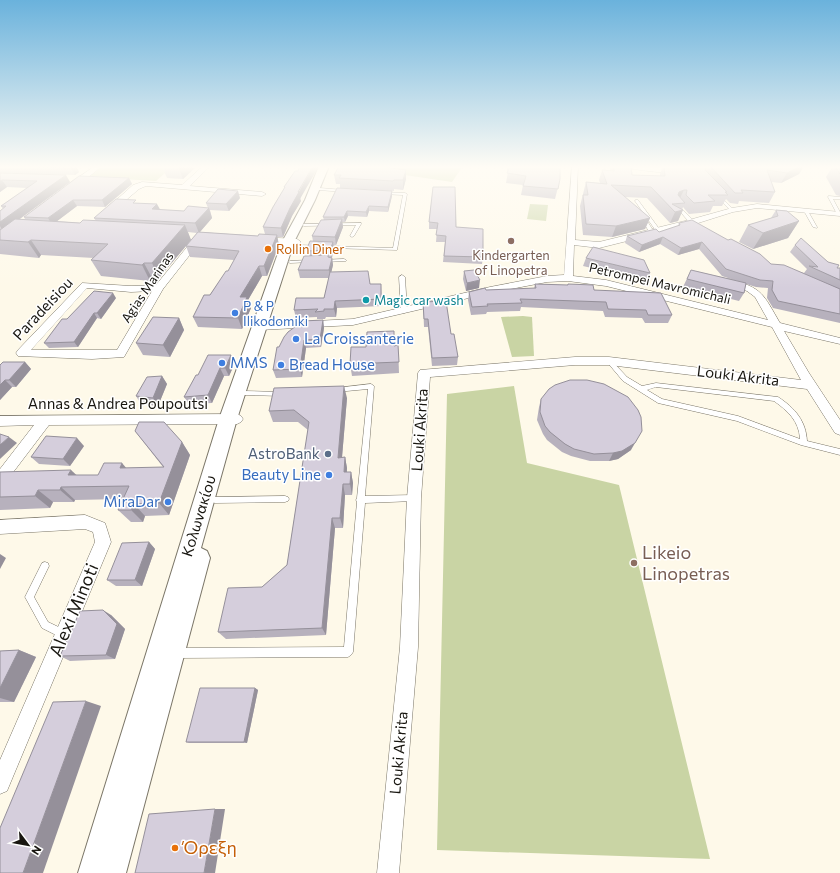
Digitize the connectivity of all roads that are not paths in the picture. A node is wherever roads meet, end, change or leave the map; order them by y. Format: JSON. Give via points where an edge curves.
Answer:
{"nodes":[{"id":1,"x":634,"y":206,"type":"edge"},
{"id":2,"x":113,"y":207,"type":"edge"},
{"id":3,"x":307,"y":207,"type":"edge"},
{"id":4,"x":312,"y":207,"type":"edge"},
{"id":5,"x":403,"y":207,"type":"edge"},
{"id":6,"x":573,"y":207,"type":"edge"},
{"id":7,"x":640,"y":207,"type":"edge"},
{"id":8,"x":678,"y":207,"type":"edge"},
{"id":9,"x":729,"y":207,"type":"edge"},
{"id":10,"x":752,"y":207,"type":"edge"},
{"id":11,"x":764,"y":207,"type":"edge"},
{"id":12,"x":732,"y":210,"type":"junction"},
{"id":13,"x":806,"y":211,"type":"junction"},
{"id":14,"x":839,"y":214,"type":"edge"},
{"id":15,"x":101,"y":217,"type":"edge"},
{"id":16,"x":692,"y":222,"type":"junction"},
{"id":17,"x":304,"y":224,"type":"junction"},
{"id":18,"x":815,"y":227,"type":"dead end"},
{"id":19,"x":704,"y":229,"type":"edge"},
{"id":20,"x":655,"y":231,"type":"junction"},
{"id":21,"x":352,"y":236,"type":"dead end"},
{"id":22,"x":200,"y":237,"type":"edge"},
{"id":23,"x":251,"y":240,"type":"edge"},
{"id":24,"x":571,"y":242,"type":"junction"},
{"id":25,"x":294,"y":243,"type":"junction"},
{"id":26,"x":344,"y":260,"type":"dead end"},
{"id":27,"x":313,"y":261,"type":"edge"},
{"id":28,"x":321,"y":261,"type":"edge"},
{"id":29,"x":290,"y":262,"type":"junction"},
{"id":30,"x":402,"y":277,"type":"dead end"},
{"id":31,"x":568,"y":278,"type":"junction"},
{"id":32,"x":720,"y":280,"type":"edge"},
{"id":33,"x":159,"y":288,"type":"junction"},
{"id":34,"x":404,"y":311,"type":"junction"},
{"id":35,"x":775,"y":324,"type":"junction"},
{"id":36,"x":264,"y":327,"type":"junction"},
{"id":37,"x":840,"y":341,"type":"edge"},
{"id":38,"x":120,"y":354,"type":"joint"},
{"id":39,"x":609,"y":361,"type":"junction"},
{"id":40,"x":810,"y":385,"type":"junction"},
{"id":41,"x":640,"y":389,"type":"junction"},
{"id":42,"x":331,"y":390,"type":"edge"},
{"id":43,"x":246,"y":393,"type":"junction"},
{"id":44,"x":286,"y":393,"type":"edge"},
{"id":45,"x":233,"y":419,"type":"junction"},
{"id":46,"x":46,"y":420,"type":"junction"},
{"id":47,"x":0,"y":421,"type":"edge"},
{"id":48,"x":840,"y":430,"type":"edge"},
{"id":49,"x":804,"y":443,"type":"junction"},
{"id":50,"x":840,"y":452,"type":"edge"},
{"id":51,"x":0,"y":479,"type":"edge"},
{"id":52,"x":414,"y":498,"type":"junction"},
{"id":53,"x":285,"y":499,"type":"dead end"},
{"id":54,"x":215,"y":500,"type":"junction"},
{"id":55,"x":360,"y":500,"type":"junction"},
{"id":56,"x":0,"y":527,"type":"edge"},
{"id":57,"x":45,"y":566,"type":"dead end"},
{"id":58,"x":64,"y":634,"type":"junction"},
{"id":59,"x":174,"y":653,"type":"junction"},
{"id":60,"x":0,"y":784,"type":"edge"},
{"id":61,"x":94,"y":873,"type":"edge"},
{"id":62,"x":110,"y":873,"type":"edge"},
{"id":63,"x":388,"y":873,"type":"edge"}],
"edges":[{"from":1,"to":20,"type":"lane"},
{"from":2,"to":15,"type":"street"},
{"from":3,"to":25,"type":"main road","name":"Κολωνακίου"},
{"from":4,"to":17,"type":"main road","name":"Κολωνακίου"},
{"from":5,"to":25,"type":"lane","via":[[395,249]]},
{"from":6,"to":24,"type":"street"},
{"from":7,"to":20,"type":"lane"},
{"from":8,"to":16,"type":"lane"},
{"from":9,"to":12,"type":"lane"},
{"from":10,"to":12,"type":"street"},
{"from":11,"to":13,"type":"street"},
{"from":12,"to":16,"type":"street"},
{"from":13,"to":14,"type":"street"},
{"from":13,"to":18,"type":"lane"},
{"from":16,"to":19,"type":"street"},
{"from":16,"to":20,"type":"street"},
{"from":17,"to":21,"type":"lane","via":[[359,224]]},
{"from":17,"to":25,"type":"main road","name":"Κολωνακίου"},
{"from":20,"to":24,"type":"street","via":[[599,244]]},
{"from":22,"to":33,"type":"street","name":"Agias Marinas"},
{"from":23,"to":25,"type":"street"},
{"from":24,"to":31,"type":"street"},
{"from":25,"to":29,"type":"main road","name":"Κολωνακίου"},
{"from":25,"to":36,"type":"main road","name":"Κολωνακίου"},
{"from":26,"to":28,"type":"lane"},
{"from":27,"to":29,"type":"lane"},
{"from":29,"to":36,"type":"main road","name":"Κολωνακίου"},
{"from":30,"to":34,"type":"lane"},
{"from":31,"to":34,"type":"street","name":"Petrompei Mavromichali","via":[[529,282]]},
{"from":31,"to":35,"type":"street","name":"Petrompei Mavromichali","via":[[606,283]]},
{"from":32,"to":35,"type":"street","via":[[750,289],[759,295]]},
{"from":33,"to":38,"type":"street","name":"Agias Marinas"},
{"from":33,"to":38,"type":"street","name":"Paradeisiou","via":[[131,289],[85,285],[22,353]]},
{"from":34,"to":36,"type":"street","name":"Petrompei Mavromichali","via":[[353,322]]},
{"from":35,"to":37,"type":"street","name":"Petrompei Mavromichali"},
{"from":35,"to":40,"type":"street"},
{"from":36,"to":43,"type":"main road","name":"Κολωνακίου"},
{"from":36,"to":45,"type":"main road","name":"Κολωνακίου"},
{"from":39,"to":40,"type":"street","name":"Louki Akrita"},
{"from":39,"to":41,"type":"lane","via":[[625,379]]},
{"from":39,"to":52,"type":"street","name":"Louki Akrita","via":[[575,361],[424,373]]},
{"from":40,"to":48,"type":"street"},
{"from":41,"to":49,"type":"lane","via":[[660,401],[738,419]]},
{"from":41,"to":49,"type":"lane","via":[[656,385],[776,399],[798,416]]},
{"from":42,"to":55,"type":"lane","via":[[371,386]]},
{"from":43,"to":44,"type":"lane"},
{"from":43,"to":45,"type":"main road","name":"Κολωνακίου"},
{"from":45,"to":46,"type":"street","name":"Annas & Andrea Poupoutsi"},
{"from":45,"to":54,"type":"main road","name":"Κολωνακίου"},
{"from":45,"to":61,"type":"main road","name":"Κολωνακίου"},
{"from":46,"to":47,"type":"street","name":"Annas & Andrea Poupoutsi"},
{"from":46,"to":51,"type":"street"},
{"from":49,"to":50,"type":"lane"},
{"from":52,"to":55,"type":"lane"},
{"from":52,"to":63,"type":"street","name":"Louki Akrita","via":[[409,647]]},
{"from":53,"to":54,"type":"lane"},
{"from":54,"to":59,"type":"main road","name":"Κολωνακίου"},
{"from":55,"to":59,"type":"lane","via":[[348,652]]},
{"from":56,"to":58,"type":"street","name":"Alexi Minoti","via":[[85,522],[100,528],[103,542]]},
{"from":57,"to":58,"type":"lane","via":[[29,597],[45,625]]},
{"from":58,"to":60,"type":"street","name":"Alexi Minoti"},
{"from":59,"to":62,"type":"main road","name":"Κολωνακίου"}]}
